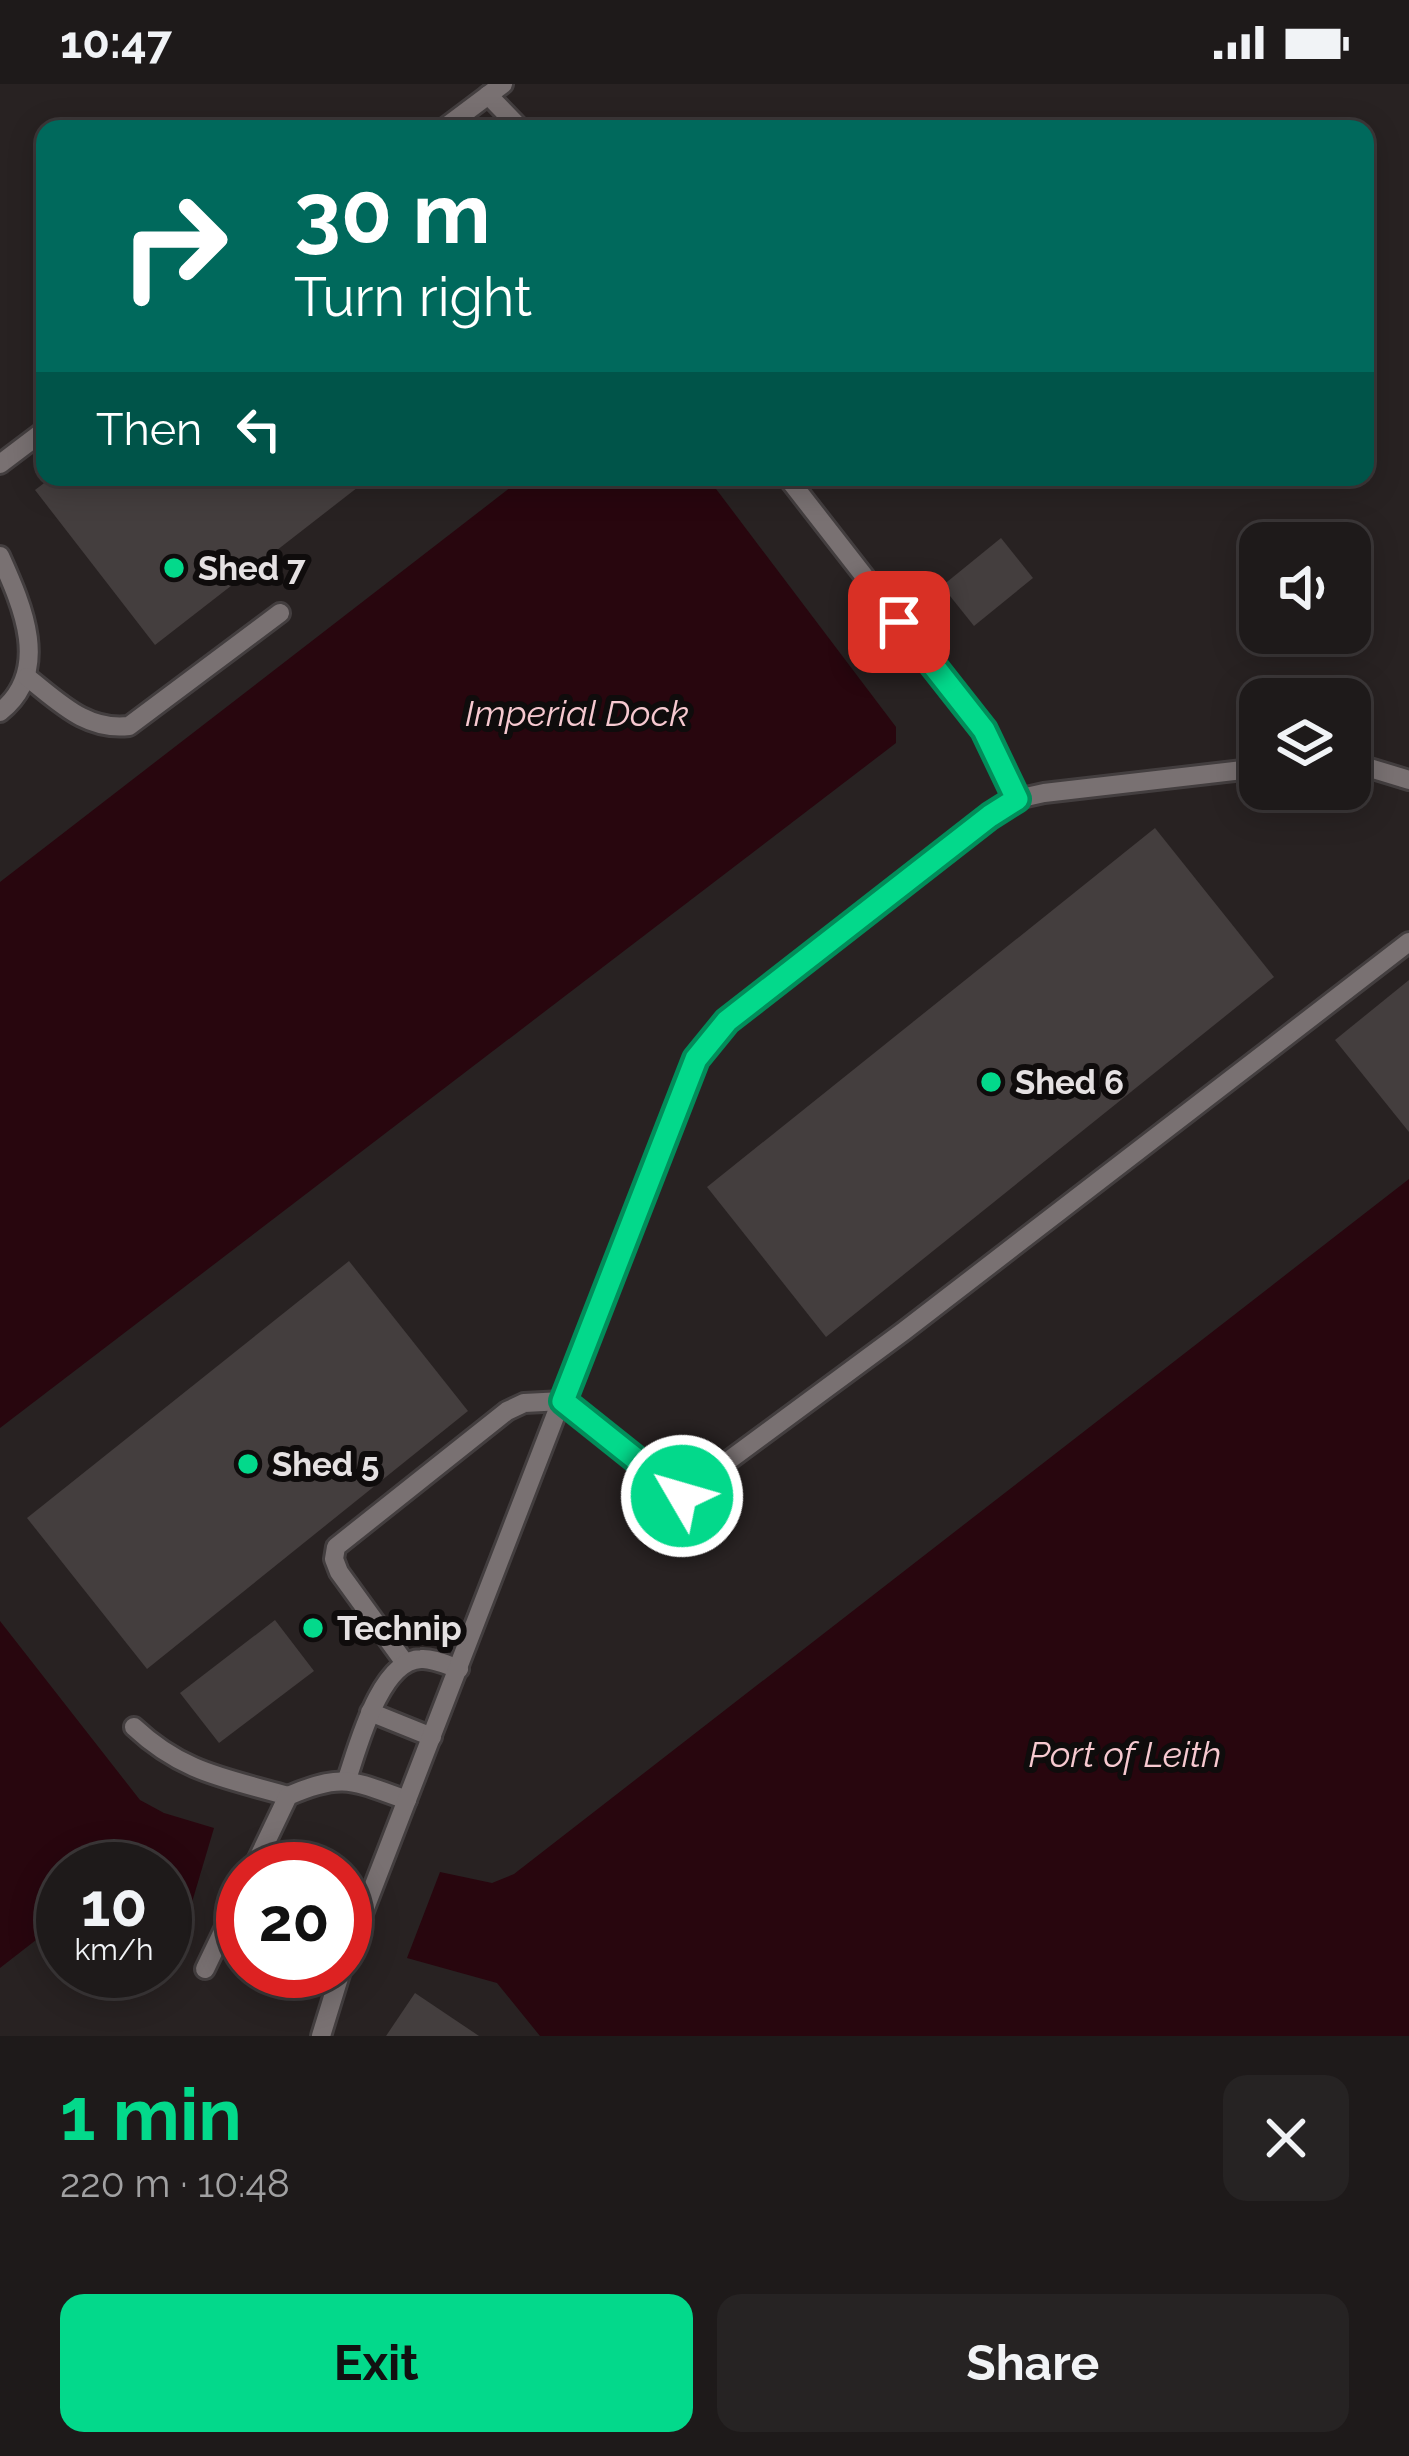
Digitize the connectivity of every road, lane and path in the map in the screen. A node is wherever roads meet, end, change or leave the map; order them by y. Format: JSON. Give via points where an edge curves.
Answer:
{"nodes":[{"id":1,"x":495,"y":90,"type":"edge"},
{"id":2,"x":455,"y":120,"type":"edge"},
{"id":3,"x":515,"y":120,"type":"edge"},
{"id":4,"x":36,"y":437,"type":"edge"},
{"id":5,"x":0,"y":464,"type":"edge"},
{"id":6,"x":795,"y":486,"type":"edge"},
{"id":7,"x":0,"y":556,"type":"edge"},
{"id":8,"x":280,"y":613,"type":"dead end"},
{"id":9,"x":27,"y":677,"type":"junction"},
{"id":10,"x":0,"y":712,"type":"edge"},
{"id":11,"x":1371,"y":768,"type":"edge"},
{"id":12,"x":1239,"y":770,"type":"edge"},
{"id":13,"x":1409,"y":780,"type":"edge"},
{"id":14,"x":1017,"y":799,"type":"junction"},
{"id":15,"x":1409,"y":942,"type":"edge"},
{"id":16,"x":563,"y":1401,"type":"junction"},
{"id":17,"x":405,"y":1663,"type":"junction"},
{"id":18,"x":459,"y":1669,"type":"junction"},
{"id":19,"x":370,"y":1712,"type":"junction"},
{"id":20,"x":134,"y":1727,"type":"dead end"},
{"id":21,"x":432,"y":1737,"type":"junction"},
{"id":22,"x":347,"y":1779,"type":"junction"},
{"id":23,"x":288,"y":1796,"type":"junction"},
{"id":24,"x":407,"y":1800,"type":"junction"},
{"id":25,"x":266,"y":1842,"type":"edge"},
{"id":26,"x":372,"y":1890,"type":"edge"},
{"id":27,"x":216,"y":1947,"type":"edge"},
{"id":28,"x":205,"y":1970,"type":"dead end"},
{"id":29,"x":333,"y":1998,"type":"edge"},
{"id":30,"x":321,"y":2036,"type":"edge"}],
"edges":[{"from":1,"to":2,"type":"lane"},
{"from":1,"to":3,"type":"lane"},
{"from":4,"to":5,"type":"lane"},
{"from":6,"to":14,"type":"lane","via":[[984,730]]},
{"from":7,"to":9,"type":"lane","via":[[30,639]]},
{"from":8,"to":9,"type":"lane","via":[[129,726],[105,729],[84,720]]},
{"from":9,"to":10,"type":"lane"},
{"from":11,"to":13,"type":"lane"},
{"from":12,"to":14,"type":"lane"},
{"from":14,"to":16,"type":"lane","via":[[709,1040],[677,1101]]},
{"from":15,"to":16,"type":"lane","via":[[682,1496]]},
{"from":16,"to":17,"type":"lane","via":[[507,1411],[336,1547],[339,1572]]},
{"from":16,"to":18,"type":"lane"},
{"from":17,"to":18,"type":"lane","via":[[423,1658]]},
{"from":17,"to":19,"type":"lane"},
{"from":18,"to":21,"type":"lane"},
{"from":19,"to":21,"type":"lane"},
{"from":19,"to":22,"type":"lane"},
{"from":20,"to":23,"type":"lane","via":[[184,1766]]},
{"from":21,"to":24,"type":"lane"},
{"from":22,"to":23,"type":"lane"},
{"from":22,"to":24,"type":"lane"},
{"from":23,"to":25,"type":"lane"},
{"from":24,"to":26,"type":"lane"},
{"from":27,"to":28,"type":"lane"},
{"from":29,"to":30,"type":"lane"}]}
